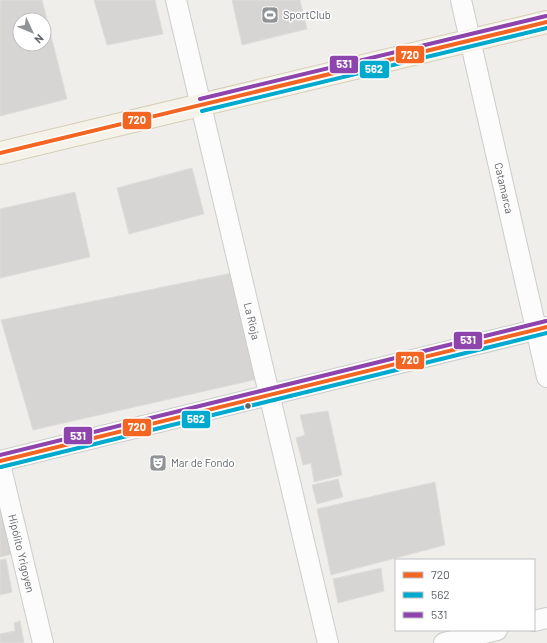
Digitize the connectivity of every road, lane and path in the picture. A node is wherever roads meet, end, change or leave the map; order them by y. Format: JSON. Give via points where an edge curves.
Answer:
{"nodes":[{"id":1,"x":176,"y":0,"type":"edge"},
{"id":2,"x":461,"y":0,"type":"edge"},
{"id":3,"x":547,"y":22,"type":"edge"},
{"id":4,"x":470,"y":40,"type":"junction"},
{"id":5,"x":201,"y":105,"type":"junction"},
{"id":6,"x":0,"y":153,"type":"edge"},
{"id":7,"x":541,"y":329,"type":"edge"},
{"id":8,"x":547,"y":377,"type":"edge"},
{"id":9,"x":269,"y":394,"type":"junction"},
{"id":10,"x":0,"y":462,"type":"edge"},
{"id":11,"x":547,"y":618,"type":"edge"},
{"id":12,"x":535,"y":621,"type":"edge"},
{"id":13,"x":493,"y":631,"type":"edge"},
{"id":14,"x":42,"y":643,"type":"edge"},
{"id":15,"x":328,"y":643,"type":"edge"},
{"id":16,"x":444,"y":643,"type":"edge"}],
"edges":[{"from":1,"to":5,"type":"street","name":"La Rioja"},
{"from":2,"to":4,"type":"street","name":"Catamarca"},
{"from":3,"to":4,"type":"main road"},
{"from":4,"to":5,"type":"main road"},
{"from":4,"to":7,"type":"street","name":"Catamarca"},
{"from":5,"to":6,"type":"main road"},
{"from":5,"to":9,"type":"street","name":"La Rioja"},
{"from":7,"to":8,"type":"street","name":"Catamarca"},
{"from":7,"to":9,"type":"street"},
{"from":9,"to":10,"type":"street"},
{"from":9,"to":15,"type":"street","name":"La Rioja"},
{"from":10,"to":14,"type":"street","name":"Hipólito Yrigoyen"},
{"from":11,"to":12,"type":"street"},
{"from":13,"to":16,"type":"street"}]}
